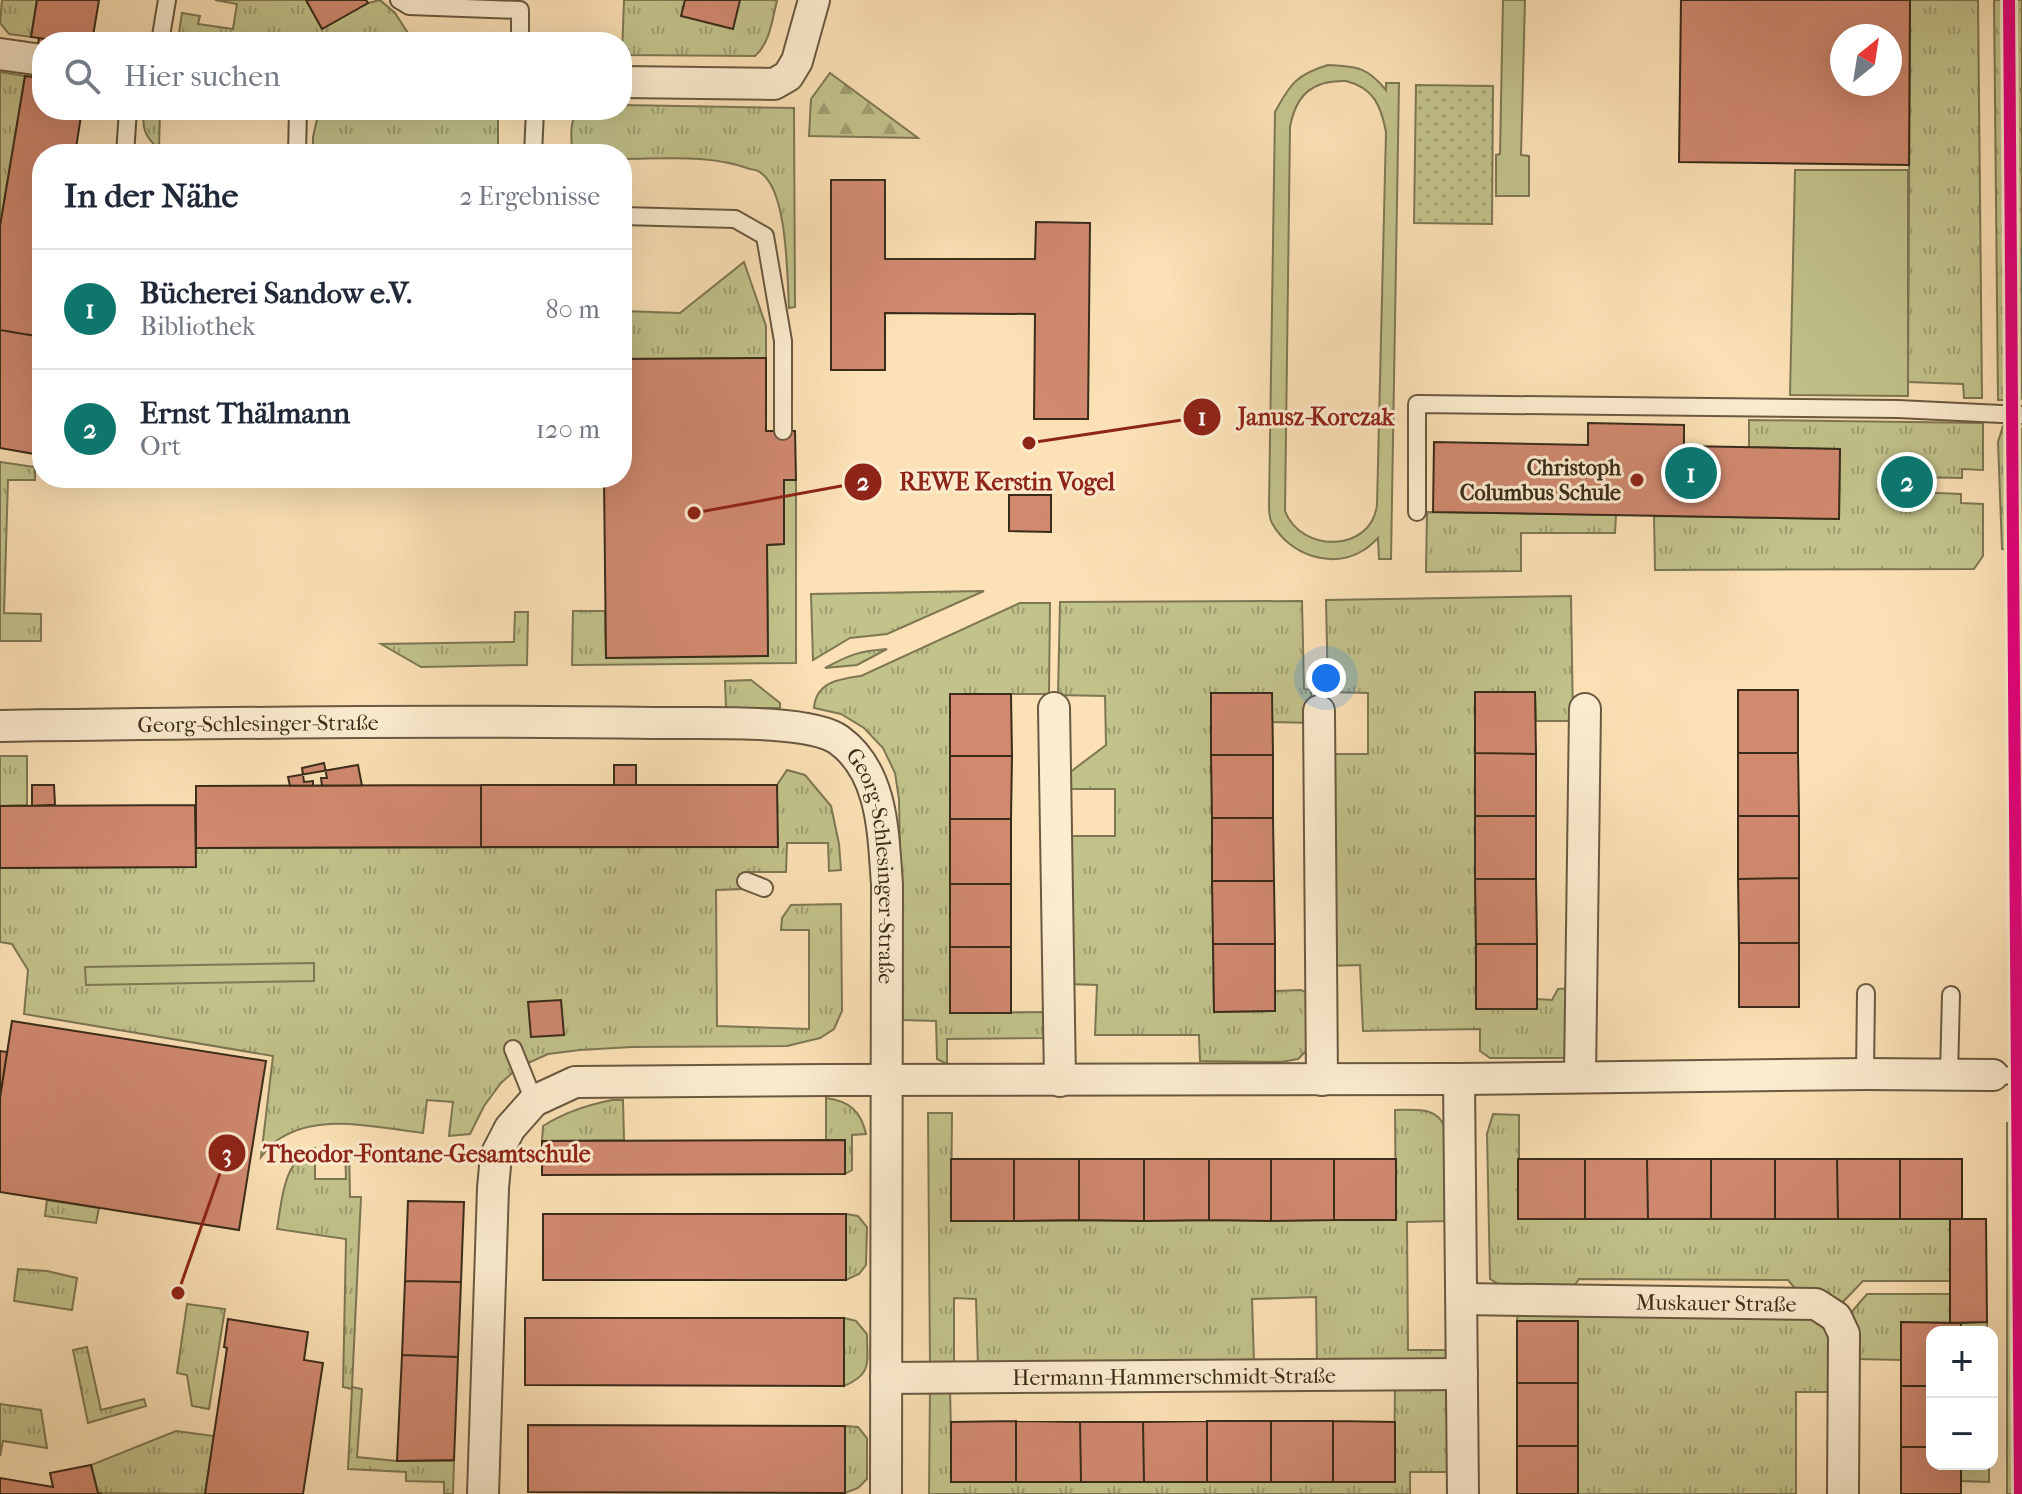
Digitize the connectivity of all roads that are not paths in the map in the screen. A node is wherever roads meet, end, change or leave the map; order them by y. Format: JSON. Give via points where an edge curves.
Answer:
{"nodes":[{"id":1,"x":167,"y":0,"type":"edge"},
{"id":2,"x":399,"y":0,"type":"edge"},
{"id":3,"x":814,"y":0,"type":"edge"},
{"id":4,"x":162,"y":32,"type":"edge"},
{"id":5,"x":520,"y":32,"type":"edge"},
{"id":6,"x":0,"y":54,"type":"edge"},
{"id":7,"x":32,"y":59,"type":"edge"},
{"id":8,"x":632,"y":82,"type":"edge"},
{"id":9,"x":127,"y":120,"type":"edge"},
{"id":10,"x":298,"y":120,"type":"edge"},
{"id":11,"x":535,"y":120,"type":"edge"},
{"id":12,"x":126,"y":144,"type":"edge"},
{"id":13,"x":297,"y":144,"type":"edge"},
{"id":14,"x":533,"y":144,"type":"edge"},
{"id":15,"x":632,"y":216,"type":"edge"},
{"id":16,"x":2022,"y":415,"type":"edge"},
{"id":17,"x":783,"y":431,"type":"dead end"},
{"id":18,"x":1417,"y":512,"type":"dead end"},
{"id":19,"x":1054,"y":708,"type":"dead end"},
{"id":20,"x":1585,"y":709,"type":"dead end"},
{"id":21,"x":1319,"y":711,"type":"dead end"},
{"id":22,"x":0,"y":726,"type":"edge"},
{"id":23,"x":746,"y":881,"type":"dead end"},
{"id":24,"x":764,"y":888,"type":"dead end"},
{"id":25,"x":1866,"y":993,"type":"dead end"},
{"id":26,"x":1951,"y":995,"type":"dead end"},
{"id":27,"x":513,"y":1049,"type":"dead end"},
{"id":28,"x":1865,"y":1074,"type":"junction"},
{"id":29,"x":1949,"y":1075,"type":"junction"},
{"id":30,"x":2007,"y":1076,"type":"edge"},
{"id":31,"x":1580,"y":1077,"type":"junction"},
{"id":32,"x":1459,"y":1079,"type":"junction"},
{"id":33,"x":887,"y":1080,"type":"junction"},
{"id":34,"x":1322,"y":1080,"type":"junction"},
{"id":35,"x":1060,"y":1081,"type":"junction"},
{"id":36,"x":534,"y":1101,"type":"junction"},
{"id":37,"x":1462,"y":1299,"type":"junction"},
{"id":38,"x":1462,"y":1374,"type":"junction"},
{"id":39,"x":886,"y":1378,"type":"junction"},
{"id":40,"x":483,"y":1494,"type":"edge"},
{"id":41,"x":886,"y":1494,"type":"edge"},
{"id":42,"x":1463,"y":1494,"type":"edge"},
{"id":43,"x":1843,"y":1494,"type":"edge"}],
"edges":[{"from":1,"to":4,"type":"lane"},
{"from":2,"to":5,"type":"lane","via":[[409,6],[520,10]]},
{"from":3,"to":8,"type":"street","via":[[797,61],[788,76],[774,84]]},
{"from":6,"to":7,"type":"street"},
{"from":9,"to":12,"type":"lane"},
{"from":10,"to":13,"type":"lane"},
{"from":11,"to":14,"type":"lane"},
{"from":15,"to":17,"type":"lane","via":[[735,219],[765,236],[783,341]]},
{"from":16,"to":18,"type":"lane","via":[[1417,404]]},
{"from":19,"to":35,"type":"street"},
{"from":20,"to":31,"type":"street"},
{"from":21,"to":34,"type":"street"},
{"from":22,"to":33,"type":"street","name":"Georg-Schlesinger-Straße","via":[[772,725],[815,730],[838,739],[867,773],[882,822]]},
{"from":23,"to":24,"type":"lane"},
{"from":25,"to":28,"type":"lane"},
{"from":26,"to":29,"type":"lane"},
{"from":27,"to":36,"type":"lane"},
{"from":28,"to":29,"type":"street"},
{"from":28,"to":31,"type":"street"},
{"from":29,"to":30,"type":"street"},
{"from":31,"to":32,"type":"street"},
{"from":32,"to":34,"type":"street"},
{"from":32,"to":37,"type":"street"},
{"from":33,"to":35,"type":"street"},
{"from":33,"to":36,"type":"street","via":[[575,1082]]},
{"from":33,"to":39,"type":"street"},
{"from":34,"to":35,"type":"street"},
{"from":36,"to":40,"type":"street","via":[[510,1128],[494,1168]]},
{"from":37,"to":38,"type":"street"},
{"from":37,"to":43,"type":"street","name":"Muskauer Straße","via":[[1816,1304],[1836,1317],[1844,1334]]},
{"from":38,"to":39,"type":"street","name":"Hermann-Hammerschmidt-Straße"},
{"from":38,"to":42,"type":"street"},
{"from":39,"to":41,"type":"street"}]}
